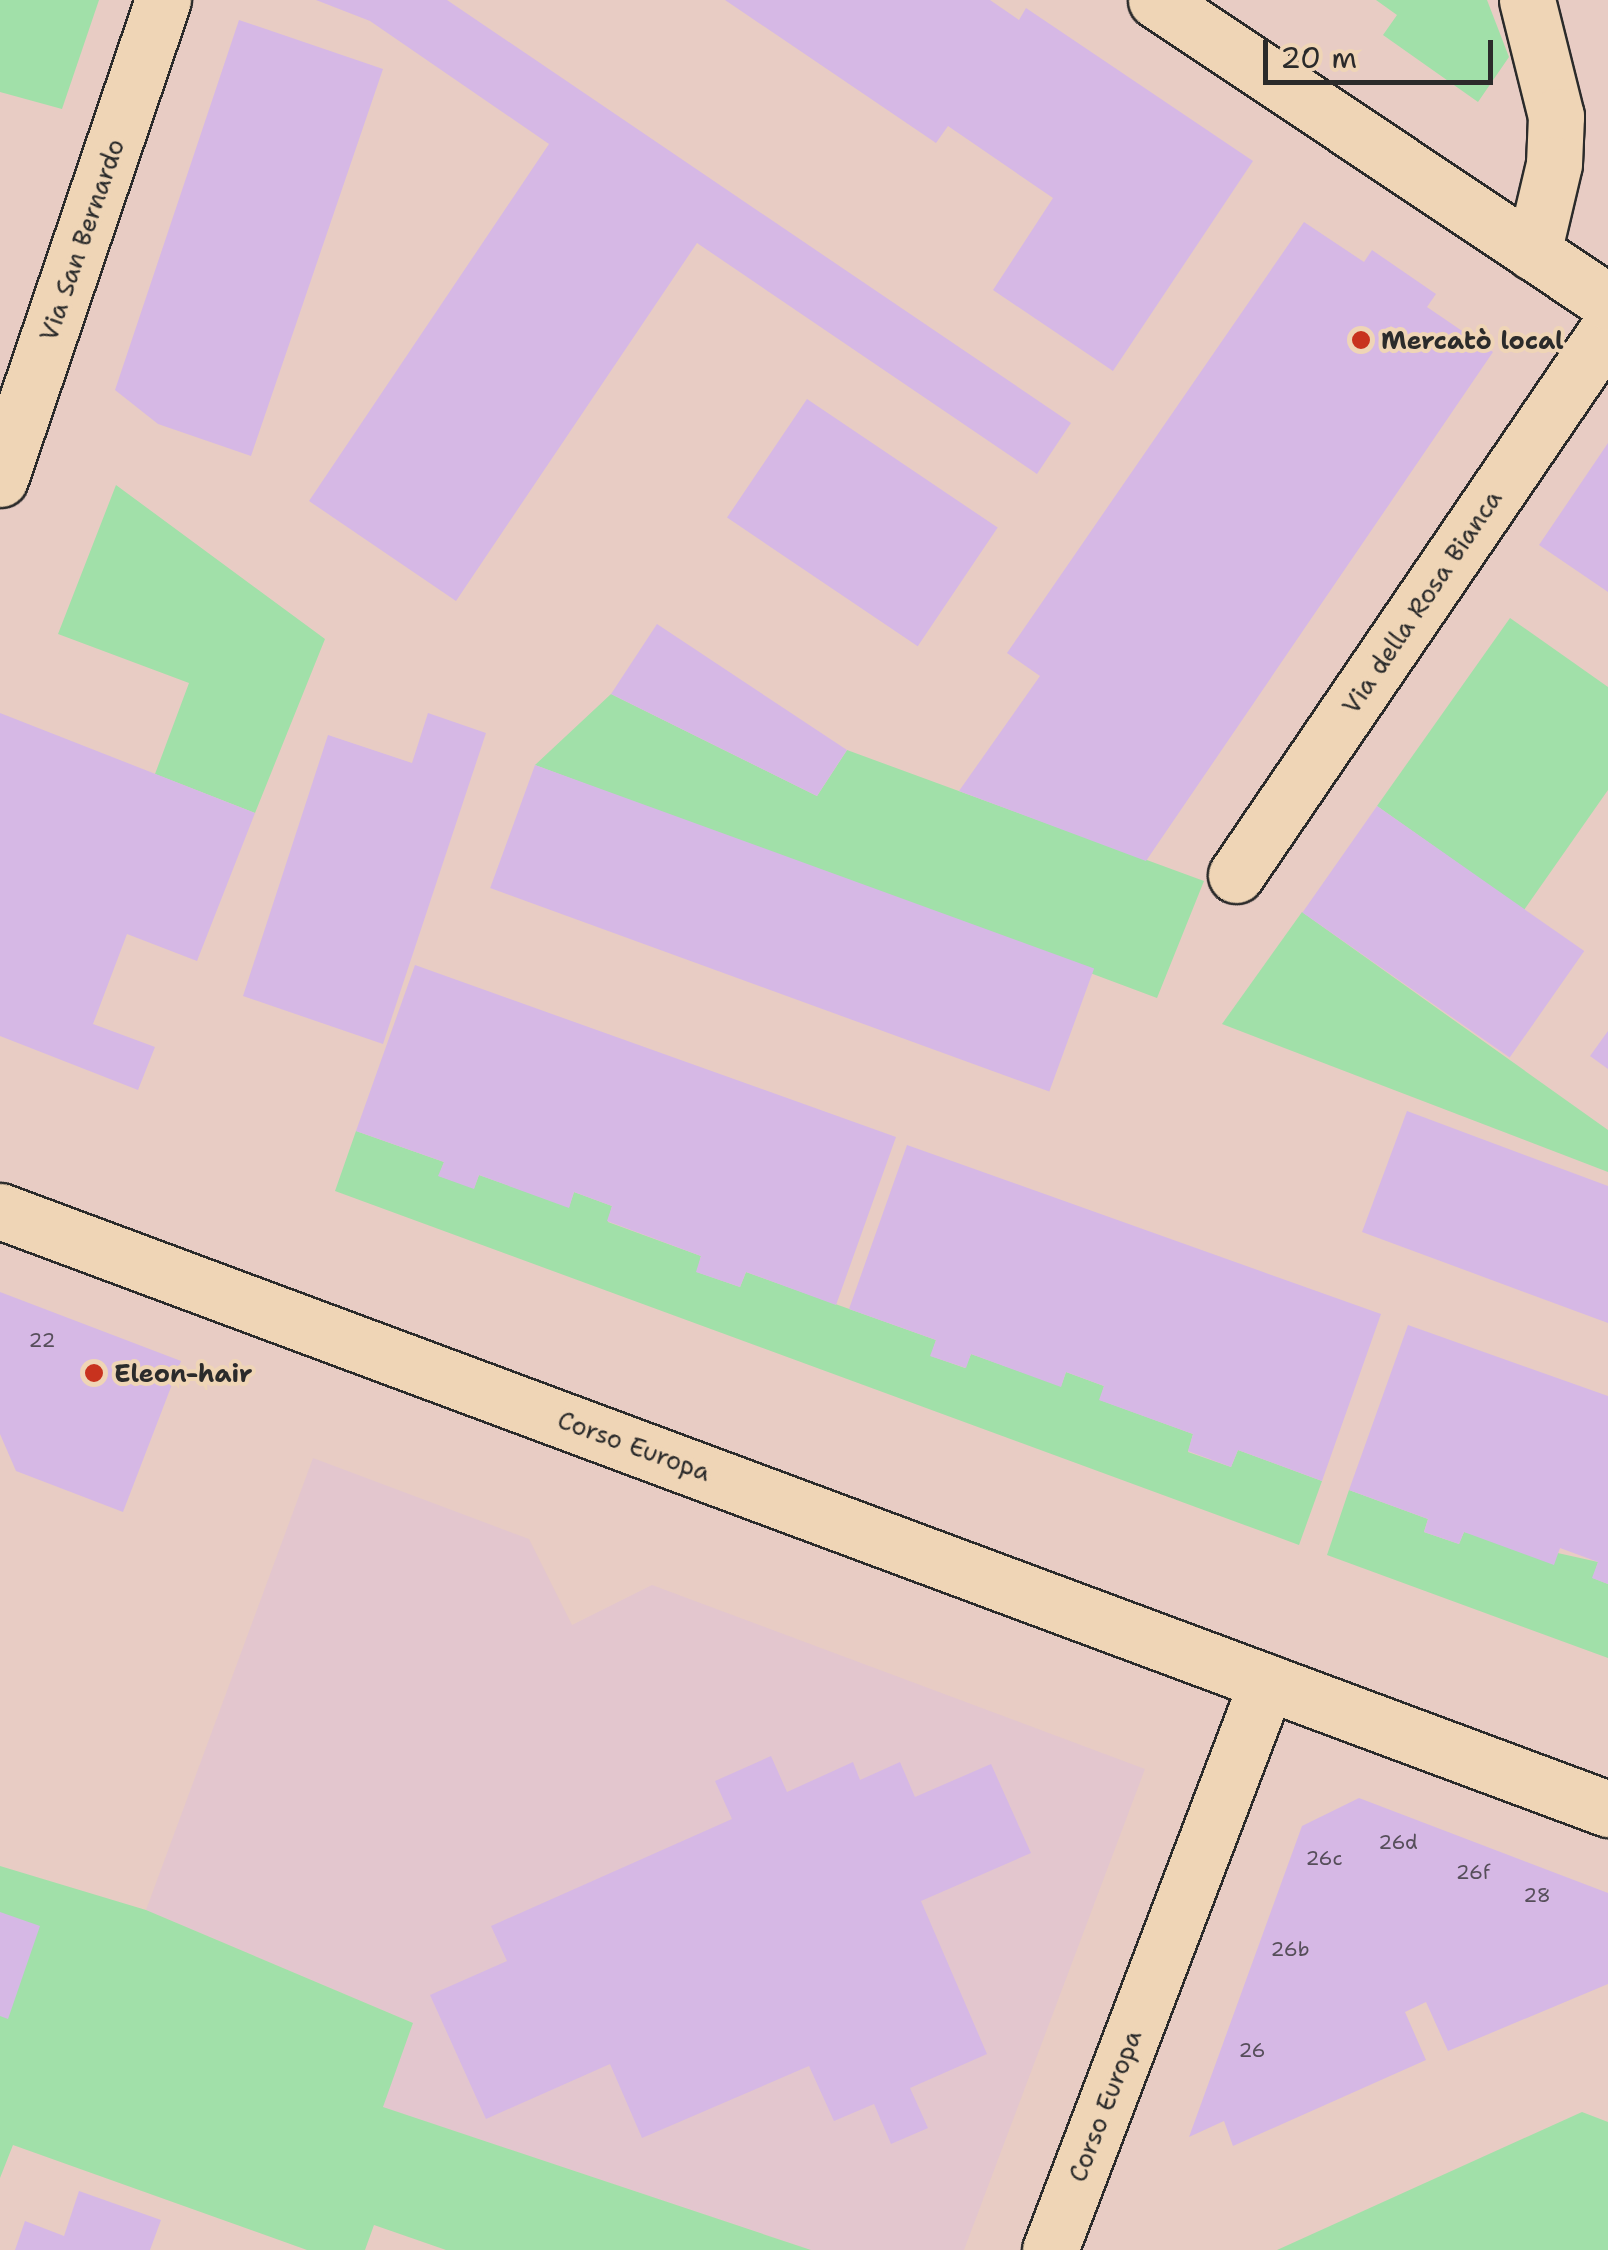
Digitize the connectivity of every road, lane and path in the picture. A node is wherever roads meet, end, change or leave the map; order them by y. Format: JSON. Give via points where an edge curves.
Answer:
{"nodes":[{"id":1,"x":163,"y":0,"type":"edge"},
{"id":2,"x":1156,"y":0,"type":"edge"},
{"id":3,"x":1527,"y":0,"type":"edge"},
{"id":4,"x":1533,"y":253,"type":"junction"},
{"id":5,"x":1608,"y":302,"type":"edge"},
{"id":6,"x":1608,"y":329,"type":"edge"},
{"id":7,"x":0,"y":479,"type":"edge"},
{"id":8,"x":1236,"y":874,"type":"dead end"},
{"id":9,"x":0,"y":1211,"type":"edge"},
{"id":10,"x":1267,"y":1682,"type":"junction"},
{"id":11,"x":1608,"y":1809,"type":"edge"},
{"id":12,"x":1050,"y":2250,"type":"edge"}],
"edges":[{"from":1,"to":7,"type":"street","name":"Via San Bernardo"},
{"from":2,"to":4,"type":"street"},
{"from":3,"to":4,"type":"street","via":[[1556,116],[1554,164]]},
{"from":4,"to":5,"type":"street"},
{"from":6,"to":8,"type":"street","name":"Via della Rosa Bianca"},
{"from":9,"to":10,"type":"street","name":"Corso Europa"},
{"from":10,"to":11,"type":"street","name":"Corso Europa"},
{"from":10,"to":12,"type":"street","name":"Corso Europa"}]}
